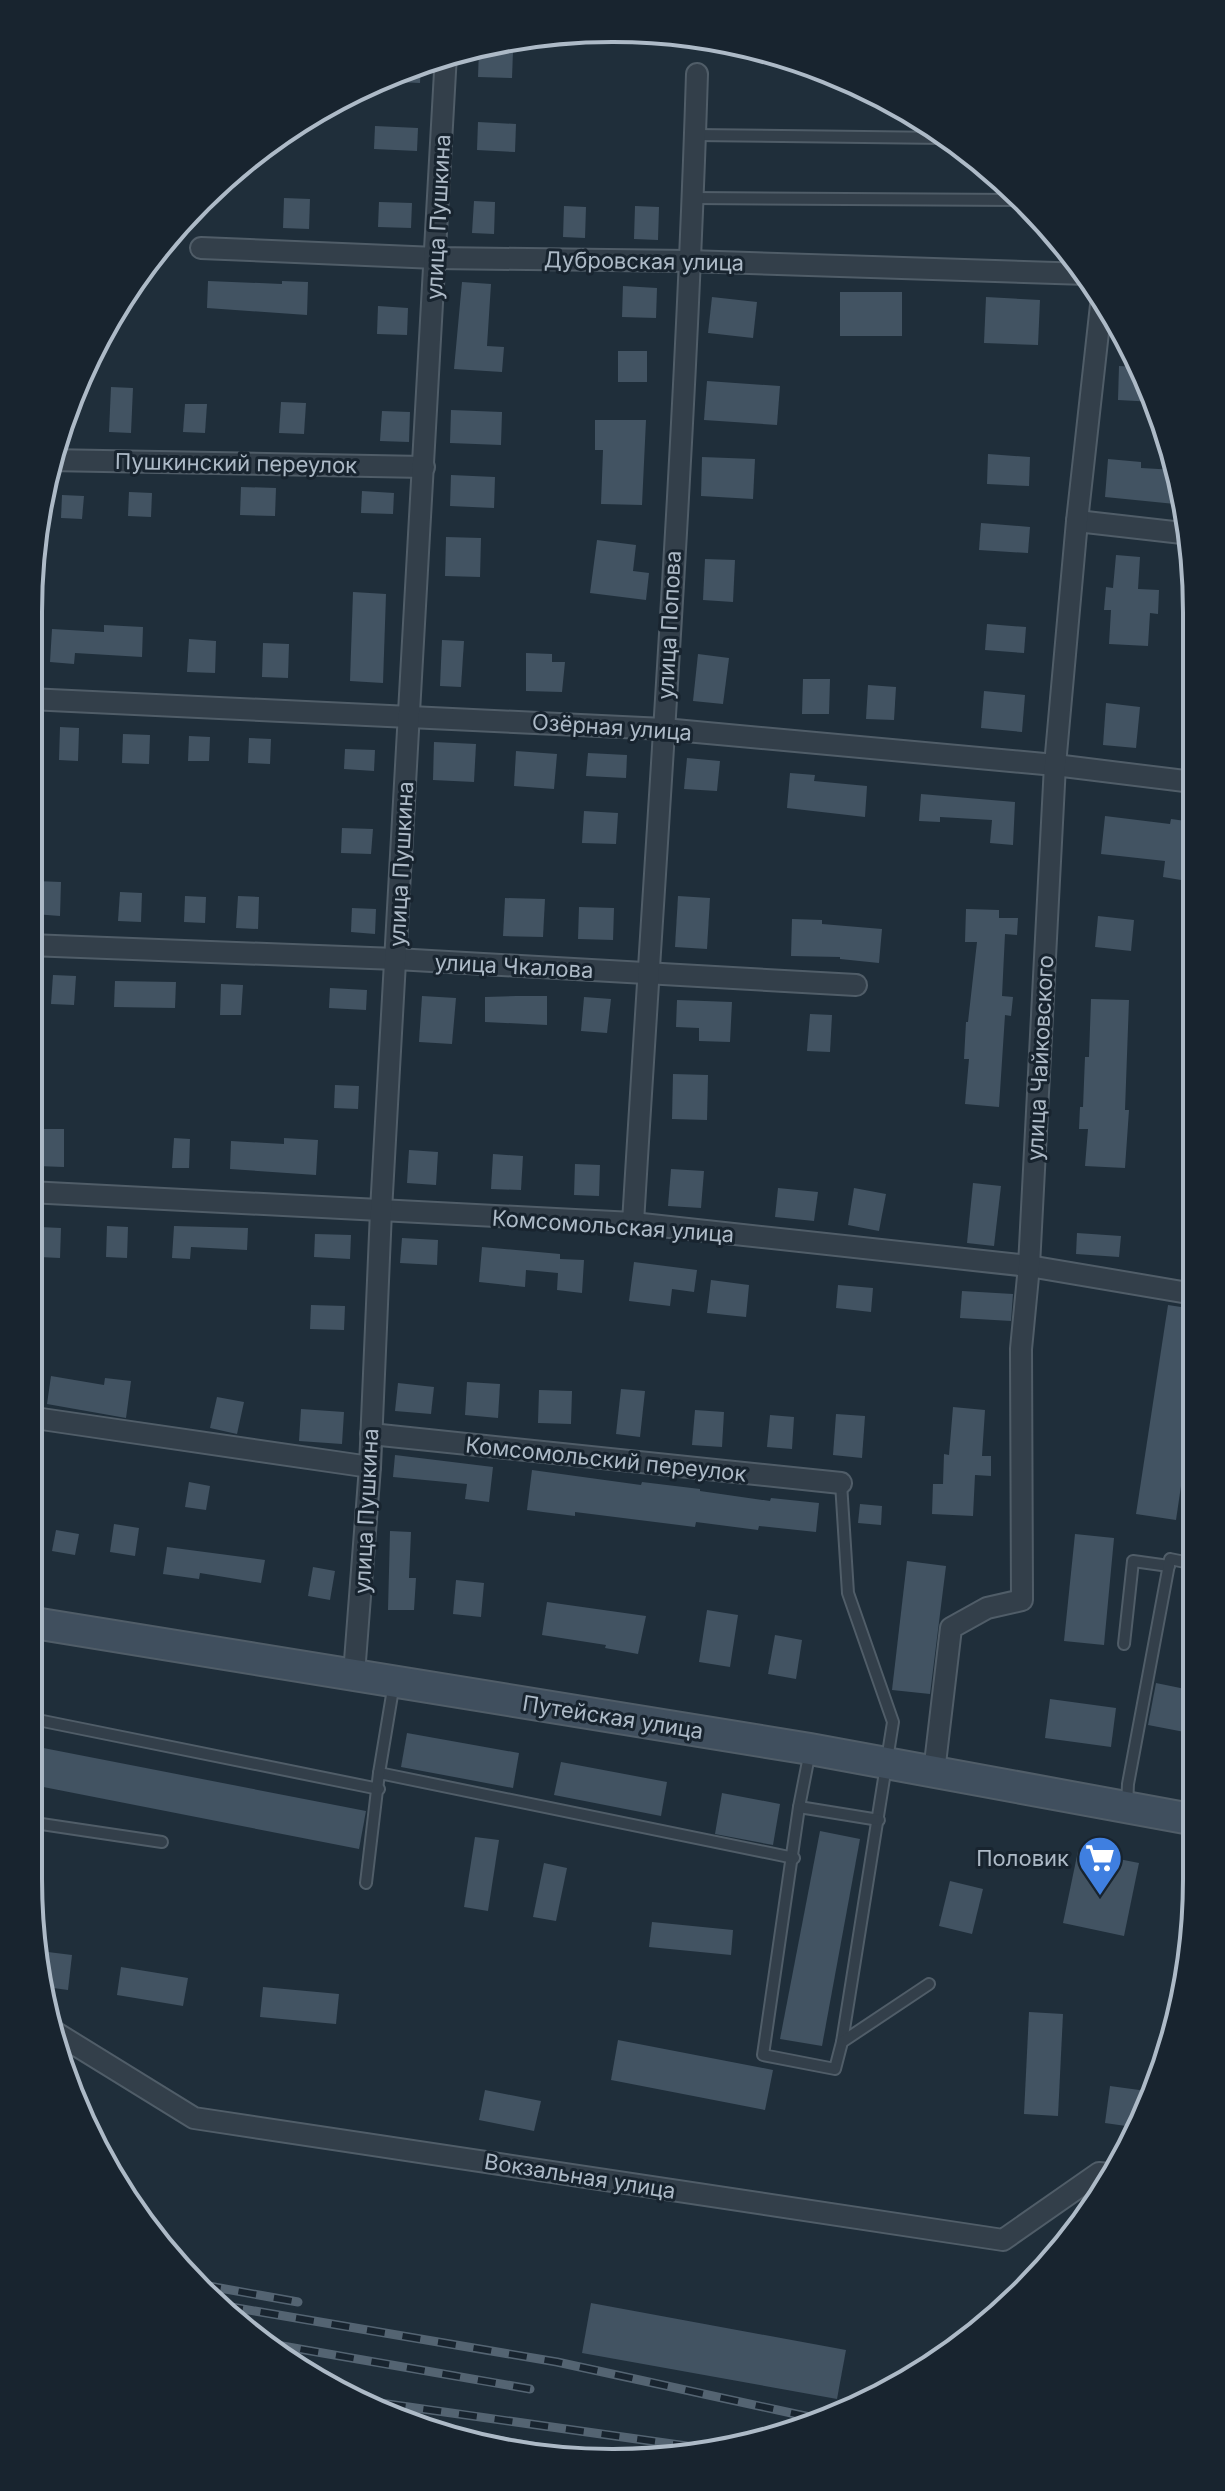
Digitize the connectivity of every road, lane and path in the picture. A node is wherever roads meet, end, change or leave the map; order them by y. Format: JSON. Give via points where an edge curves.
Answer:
{"nodes":[{"id":1,"x":445,"y":67,"type":"edge"},
{"id":2,"x":697,"y":74,"type":"dead end"},
{"id":3,"x":695,"y":135,"type":"junction"},
{"id":4,"x":929,"y":138,"type":"edge"},
{"id":5,"x":693,"y":198,"type":"junction"},
{"id":6,"x":1006,"y":200,"type":"edge"},
{"id":7,"x":201,"y":248,"type":"dead end"},
{"id":8,"x":436,"y":258,"type":"junction"},
{"id":9,"x":689,"y":261,"type":"junction"},
{"id":10,"x":1071,"y":273,"type":"edge"},
{"id":11,"x":1100,"y":316,"type":"edge"},
{"id":12,"x":62,"y":460,"type":"edge"},
{"id":13,"x":424,"y":467,"type":"junction"},
{"id":14,"x":1077,"y":521,"type":"junction"},
{"id":15,"x":1177,"y":532,"type":"edge"},
{"id":16,"x":42,"y":700,"type":"edge"},
{"id":17,"x":409,"y":716,"type":"junction"},
{"id":18,"x":664,"y":729,"type":"junction"},
{"id":19,"x":1055,"y":765,"type":"junction"},
{"id":20,"x":1183,"y":781,"type":"edge"},
{"id":21,"x":42,"y":945,"type":"edge"},
{"id":22,"x":396,"y":959,"type":"junction"},
{"id":23,"x":648,"y":973,"type":"junction"},
{"id":24,"x":856,"y":985,"type":"dead end"},
{"id":25,"x":42,"y":1193,"type":"edge"},
{"id":26,"x":381,"y":1211,"type":"junction"},
{"id":27,"x":633,"y":1223,"type":"junction"},
{"id":28,"x":1029,"y":1266,"type":"junction"},
{"id":29,"x":1183,"y":1292,"type":"edge"},
{"id":30,"x":42,"y":1419,"type":"edge"},
{"id":31,"x":371,"y":1434,"type":"junction"},
{"id":32,"x":370,"y":1467,"type":"junction"},
{"id":33,"x":841,"y":1483,"type":"joint"},
{"id":34,"x":1183,"y":1562,"type":"edge"},
{"id":35,"x":1169,"y":1566,"type":"junction"},
{"id":36,"x":42,"y":1624,"type":"edge"},
{"id":37,"x":1124,"y":1644,"type":"dead end"},
{"id":38,"x":354,"y":1674,"type":"junction"},
{"id":39,"x":394,"y":1681,"type":"junction"},
{"id":40,"x":42,"y":1721,"type":"edge"},
{"id":41,"x":810,"y":1749,"type":"junction"},
{"id":42,"x":888,"y":1764,"type":"junction"},
{"id":43,"x":934,"y":1772,"type":"junction"},
{"id":44,"x":379,"y":1773,"type":"junction"},
{"id":45,"x":379,"y":1789,"type":"junction"},
{"id":46,"x":799,"y":1807,"type":"junction"},
{"id":47,"x":1127,"y":1807,"type":"junction"},
{"id":48,"x":1183,"y":1818,"type":"edge"},
{"id":49,"x":879,"y":1820,"type":"junction"},
{"id":50,"x":42,"y":1824,"type":"edge"},
{"id":51,"x":162,"y":1842,"type":"dead end"},
{"id":52,"x":794,"y":1858,"type":"junction"},
{"id":53,"x":366,"y":1883,"type":"dead end"},
{"id":54,"x":929,"y":1984,"type":"dead end"},
{"id":55,"x":65,"y":2038,"type":"edge"},
{"id":56,"x":842,"y":2042,"type":"junction"},
{"id":57,"x":1101,"y":2173,"type":"edge"}],
"edges":[{"from":1,"to":8,"type":"street","name":"улица Пушкина"},
{"from":2,"to":3,"type":"street","name":"улица Попова"},
{"from":3,"to":4,"type":"lane"},
{"from":3,"to":5,"type":"street","name":"улица Попова"},
{"from":5,"to":6,"type":"lane"},
{"from":5,"to":9,"type":"street","name":"улица Попова"},
{"from":7,"to":8,"type":"street","name":"Дубровская улица"},
{"from":8,"to":9,"type":"street","name":"Дубровская улица"},
{"from":8,"to":13,"type":"street","name":"улица Пушкина"},
{"from":9,"to":10,"type":"street","name":"Дубровская улица"},
{"from":9,"to":18,"type":"street","name":"улица Попова"},
{"from":11,"to":14,"type":"street","name":"улица Чайковского"},
{"from":12,"to":13,"type":"street","name":"Пушкинский переулок"},
{"from":13,"to":17,"type":"street","name":"улица Пушкина"},
{"from":14,"to":15,"type":"street"},
{"from":14,"to":19,"type":"street","name":"улица Чайковского"},
{"from":16,"to":17,"type":"street","name":"Озёрная улица"},
{"from":17,"to":18,"type":"street","name":"Озёрная улица"},
{"from":17,"to":22,"type":"street","name":"улица Пушкина"},
{"from":18,"to":19,"type":"street","name":"Озёрная улица"},
{"from":18,"to":23,"type":"street","name":"улица Попова"},
{"from":19,"to":20,"type":"street","name":"Озёрная улица"},
{"from":19,"to":28,"type":"street","name":"улица Чайковского"},
{"from":21,"to":22,"type":"street","name":"улица Чкалова"},
{"from":22,"to":23,"type":"street","name":"улица Чкалова"},
{"from":22,"to":26,"type":"street","name":"улица Пушкина"},
{"from":23,"to":24,"type":"street","name":"улица Чкалова"},
{"from":23,"to":27,"type":"street","name":"улица Попова"},
{"from":25,"to":26,"type":"street","name":"Комсомольская улица"},
{"from":26,"to":27,"type":"street","name":"Комсомольская улица"},
{"from":26,"to":31,"type":"street","name":"улица Пушкина"},
{"from":27,"to":28,"type":"street","name":"Комсомольская улица"},
{"from":28,"to":29,"type":"street","name":"Комсомольская улица"},
{"from":28,"to":43,"type":"street","name":"улица Чайковского","via":[[1021,1349],[1022,1600],[987,1608],[951,1628]]},
{"from":30,"to":32,"type":"street"},
{"from":31,"to":32,"type":"street","name":"улица Пушкина"},
{"from":31,"to":33,"type":"street","name":"Комсомольский переулок"},
{"from":32,"to":38,"type":"street","name":"улица Пушкина"},
{"from":33,"to":42,"type":"lane","via":[[848,1593],[893,1722]]},
{"from":34,"to":35,"type":"lane","via":[[1170,1559]]},
{"from":35,"to":37,"type":"lane","via":[[1133,1561]]},
{"from":35,"to":47,"type":"lane"},
{"from":36,"to":38,"type":"main road","name":"Путейская улица"},
{"from":38,"to":39,"type":"main road","name":"Путейская улица"},
{"from":39,"to":41,"type":"main road","name":"Путейская улица"},
{"from":39,"to":44,"type":"lane"},
{"from":40,"to":45,"type":"lane"},
{"from":41,"to":42,"type":"main road","name":"Путейская улица"},
{"from":41,"to":46,"type":"lane"},
{"from":42,"to":43,"type":"main road","name":"Путейская улица"},
{"from":42,"to":49,"type":"lane"},
{"from":43,"to":47,"type":"main road","name":"Путейская улица"},
{"from":44,"to":45,"type":"lane"},
{"from":44,"to":52,"type":"lane"},
{"from":45,"to":53,"type":"lane"},
{"from":46,"to":49,"type":"lane"},
{"from":46,"to":52,"type":"lane"},
{"from":47,"to":48,"type":"main road","name":"Путейская улица"},
{"from":49,"to":56,"type":"lane"},
{"from":50,"to":51,"type":"lane"},
{"from":52,"to":56,"type":"lane","via":[[763,2055],[835,2069]]},
{"from":54,"to":56,"type":"lane"},
{"from":55,"to":57,"type":"street","name":"Вокзальная улица","via":[[194,2118],[1003,2240]]}]}
